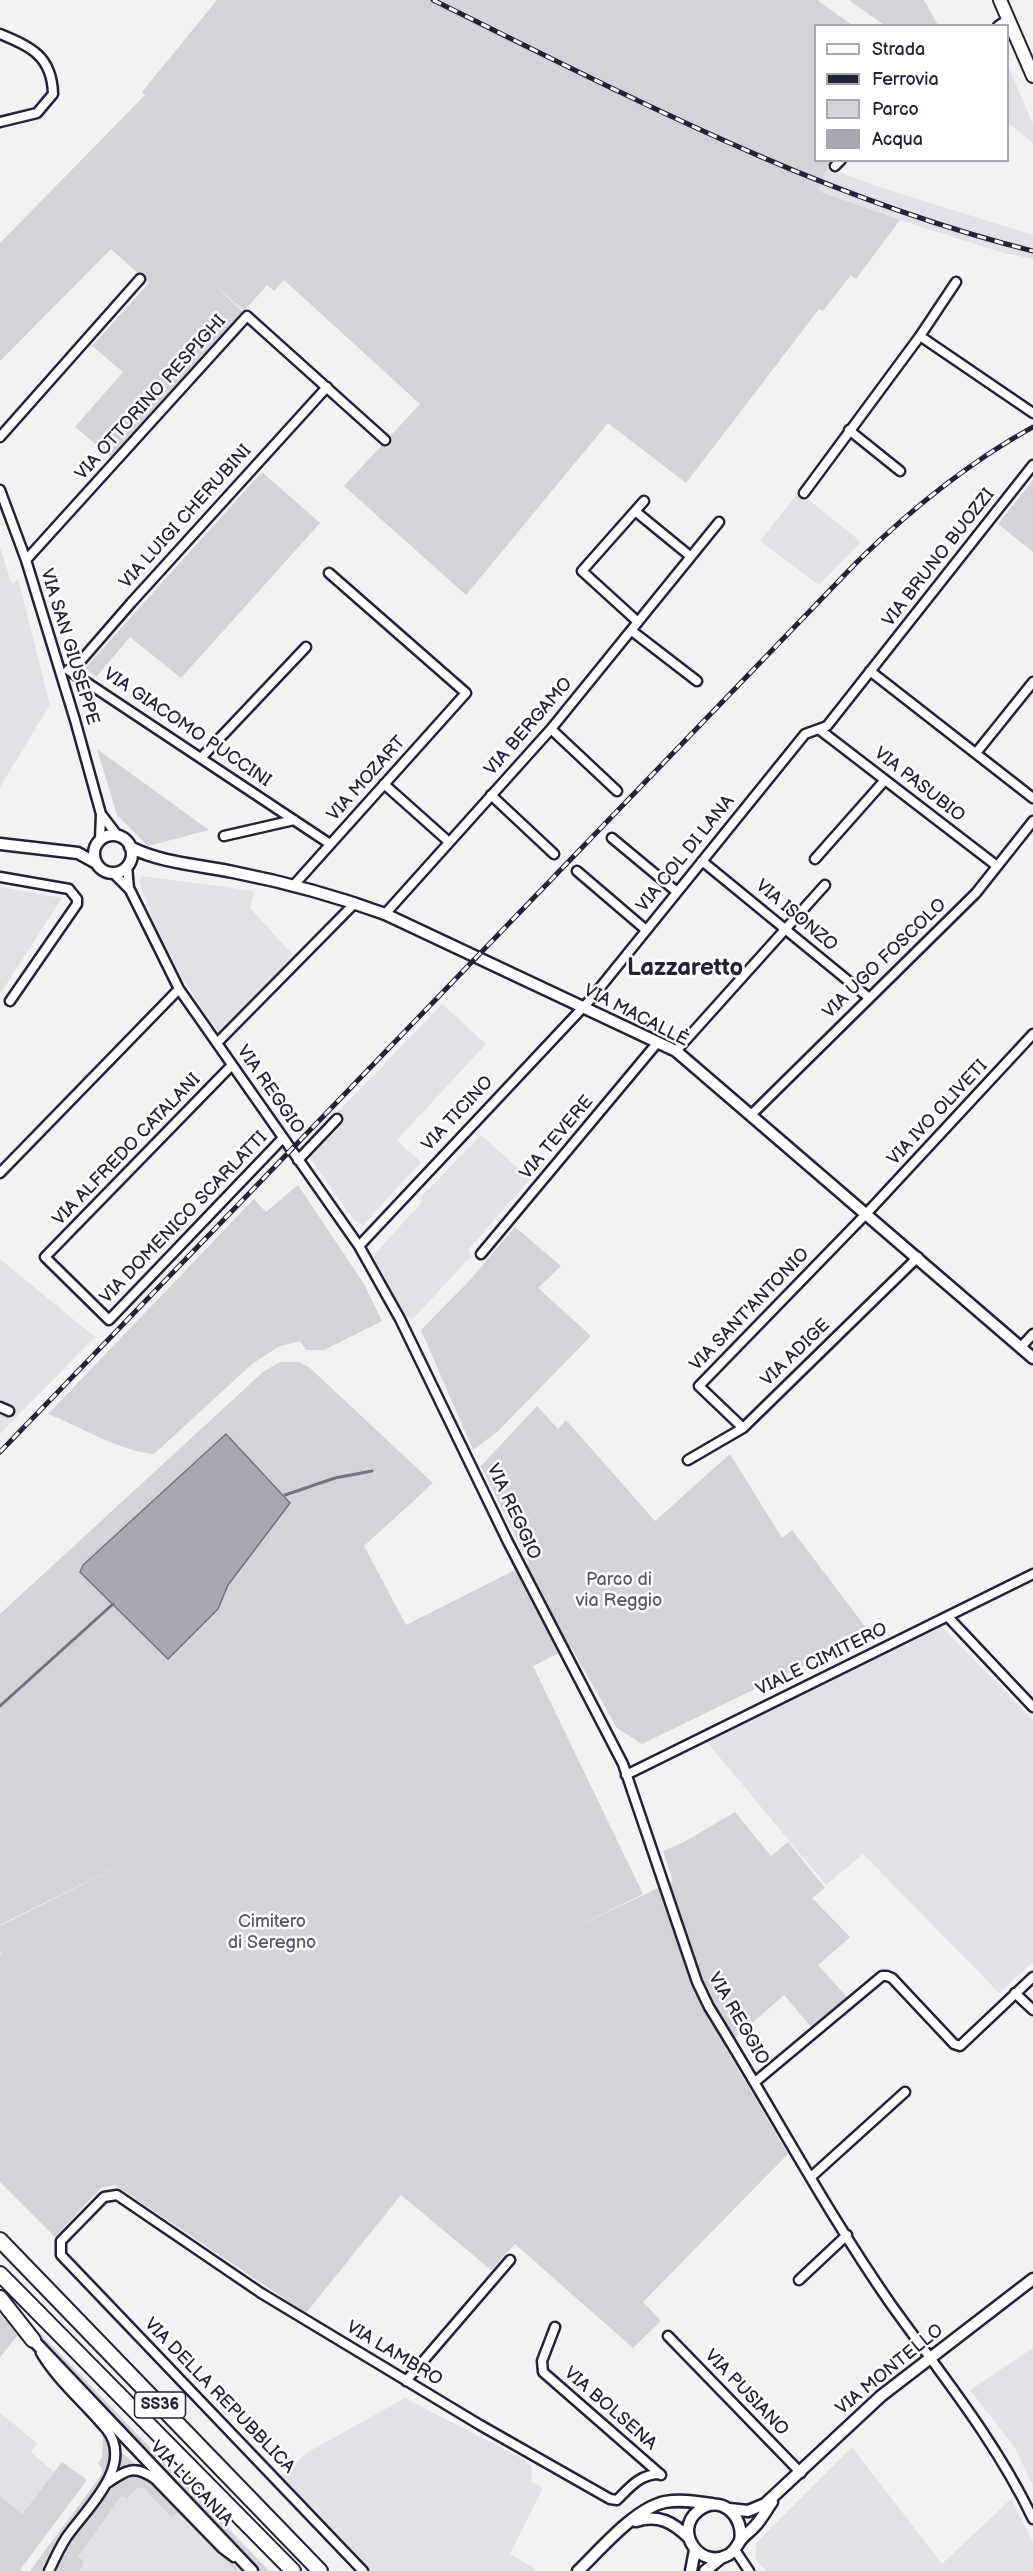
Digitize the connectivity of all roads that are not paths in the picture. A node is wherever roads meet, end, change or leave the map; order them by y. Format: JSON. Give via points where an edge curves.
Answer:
{"nodes":[{"id":1,"x":1001,"y":0,"type":"edge"},
{"id":2,"x":1003,"y":22,"type":"edge"},
{"id":3,"x":1009,"y":33,"type":"edge"},
{"id":4,"x":0,"y":34,"type":"edge"},
{"id":5,"x":1033,"y":76,"type":"edge"},
{"id":6,"x":0,"y":122,"type":"edge"},
{"id":7,"x":140,"y":279,"type":"dead end"},
{"id":8,"x":956,"y":282,"type":"dead end"},
{"id":9,"x":920,"y":336,"type":"junction"},
{"id":10,"x":327,"y":387,"type":"junction"},
{"id":11,"x":1033,"y":413,"type":"edge"},
{"id":12,"x":849,"y":430,"type":"junction"},
{"id":13,"x":0,"y":436,"type":"edge"},
{"id":14,"x":385,"y":440,"type":"dead end"},
{"id":15,"x":1033,"y":465,"type":"edge"},
{"id":16,"x":900,"y":471,"type":"dead end"},
{"id":17,"x":0,"y":490,"type":"edge"},
{"id":18,"x":804,"y":493,"type":"dead end"},
{"id":19,"x":644,"y":501,"type":"dead end"},
{"id":20,"x":635,"y":511,"type":"junction"},
{"id":21,"x":719,"y":522,"type":"dead end"},
{"id":22,"x":690,"y":556,"type":"junction"},
{"id":23,"x":26,"y":560,"type":"junction"},
{"id":24,"x":329,"y":573,"type":"dead end"},
{"id":25,"x":638,"y":622,"type":"junction"},
{"id":26,"x":632,"y":630,"type":"junction"},
{"id":27,"x":306,"y":647,"type":"dead end"},
{"id":28,"x":59,"y":669,"type":"junction"},
{"id":29,"x":72,"y":671,"type":"junction"},
{"id":30,"x":870,"y":671,"type":"junction"},
{"id":31,"x":697,"y":681,"type":"dead end"},
{"id":32,"x":1033,"y":682,"type":"edge"},
{"id":33,"x":551,"y":729,"type":"junction"},
{"id":34,"x":820,"y":730,"type":"junction"},
{"id":35,"x":976,"y":753,"type":"junction"},
{"id":36,"x":201,"y":758,"type":"junction"},
{"id":37,"x":885,"y":780,"type":"junction"},
{"id":38,"x":384,"y":784,"type":"junction"},
{"id":39,"x":617,"y":791,"type":"dead end"},
{"id":40,"x":491,"y":795,"type":"junction"},
{"id":41,"x":1033,"y":798,"type":"edge"},
{"id":42,"x":101,"y":814,"type":"junction"},
{"id":43,"x":294,"y":820,"type":"junction"},
{"id":44,"x":1033,"y":821,"type":"edge"},
{"id":45,"x":117,"y":836,"type":"junction"},
{"id":46,"x":224,"y":836,"type":"dead end"},
{"id":47,"x":612,"y":838,"type":"dead end"},
{"id":48,"x":98,"y":842,"type":"junction"},
{"id":49,"x":449,"y":842,"type":"junction"},
{"id":50,"x":0,"y":844,"type":"edge"},
{"id":51,"x":330,"y":844,"type":"junction"},
{"id":52,"x":130,"y":847,"type":"junction"},
{"id":53,"x":78,"y":853,"type":"junction"},
{"id":54,"x":554,"y":854,"type":"dead end"},
{"id":55,"x":156,"y":858,"type":"junction"},
{"id":56,"x":815,"y":859,"type":"dead end"},
{"id":57,"x":702,"y":861,"type":"junction"},
{"id":58,"x":96,"y":863,"type":"junction"},
{"id":59,"x":128,"y":865,"type":"junction"},
{"id":60,"x":997,"y":866,"type":"junction"},
{"id":61,"x":577,"y":871,"type":"dead end"},
{"id":62,"x":113,"y":873,"type":"junction"},
{"id":63,"x":0,"y":877,"type":"edge"},
{"id":64,"x":825,"y":885,"type":"dead end"},
{"id":65,"x":293,"y":886,"type":"junction"},
{"id":66,"x":129,"y":890,"type":"junction"},
{"id":67,"x":677,"y":892,"type":"junction"},
{"id":68,"x":355,"y":903,"type":"junction"},
{"id":69,"x":385,"y":914,"type":"junction"},
{"id":70,"x":786,"y":929,"type":"junction"},
{"id":71,"x":646,"y":930,"type":"junction"},
{"id":72,"x":179,"y":989,"type":"junction"},
{"id":73,"x":868,"y":998,"type":"junction"},
{"id":74,"x":10,"y":1000,"type":"dead end"},
{"id":75,"x":583,"y":1007,"type":"junction"},
{"id":76,"x":1033,"y":1034,"type":"edge"},
{"id":77,"x":658,"y":1042,"type":"junction"},
{"id":78,"x":217,"y":1043,"type":"junction"},
{"id":79,"x":676,"y":1051,"type":"junction"},
{"id":80,"x":232,"y":1065,"type":"junction"},
{"id":81,"x":752,"y":1114,"type":"junction"},
{"id":82,"x":337,"y":1119,"type":"dead end"},
{"id":83,"x":283,"y":1138,"type":"junction"},
{"id":84,"x":298,"y":1160,"type":"junction"},
{"id":85,"x":0,"y":1173,"type":"edge"},
{"id":86,"x":867,"y":1214,"type":"junction"},
{"id":87,"x":359,"y":1246,"type":"junction"},
{"id":88,"x":481,"y":1254,"type":"dead end"},
{"id":89,"x":918,"y":1257,"type":"junction"},
{"id":90,"x":109,"y":1320,"type":"joint"},
{"id":91,"x":1033,"y":1334,"type":"edge"},
{"id":92,"x":1021,"y":1347,"type":"junction"},
{"id":93,"x":1033,"y":1358,"type":"edge"},
{"id":94,"x":0,"y":1407,"type":"edge"},
{"id":95,"x":9,"y":1411,"type":"dead end"},
{"id":96,"x":743,"y":1428,"type":"junction"},
{"id":97,"x":688,"y":1460,"type":"dead end"},
{"id":98,"x":1033,"y":1574,"type":"edge"},
{"id":99,"x":948,"y":1617,"type":"junction"},
{"id":100,"x":1033,"y":1707,"type":"edge"},
{"id":101,"x":626,"y":1774,"type":"junction"},
{"id":102,"x":1033,"y":1977,"type":"edge"},
{"id":103,"x":1015,"y":1993,"type":"junction"},
{"id":104,"x":1033,"y":2010,"type":"edge"},
{"id":105,"x":755,"y":2082,"type":"junction"},
{"id":106,"x":905,"y":2092,"type":"dead end"},
{"id":107,"x":811,"y":2177,"type":"junction"},
{"id":108,"x":117,"y":2195,"type":"joint"},
{"id":109,"x":847,"y":2235,"type":"junction"},
{"id":110,"x":0,"y":2240,"type":"edge"},
{"id":111,"x":510,"y":2260,"type":"dead end"},
{"id":112,"x":0,"y":2274,"type":"edge"},
{"id":113,"x":1033,"y":2279,"type":"edge"},
{"id":114,"x":799,"y":2280,"type":"dead end"},
{"id":115,"x":0,"y":2298,"type":"edge"},
{"id":116,"x":555,"y":2326,"type":"dead end"},
{"id":117,"x":668,"y":2336,"type":"dead end"},
{"id":118,"x":33,"y":2340,"type":"junction"},
{"id":119,"x":931,"y":2356,"type":"junction"},
{"id":120,"x":406,"y":2381,"type":"junction"},
{"id":121,"x":801,"y":2473,"type":"junction"},
{"id":122,"x":662,"y":2476,"type":"joint"},
{"id":123,"x":105,"y":2484,"type":"junction"},
{"id":124,"x":775,"y":2496,"type":"junction"},
{"id":125,"x":715,"y":2505,"type":"junction"},
{"id":126,"x":729,"y":2509,"type":"junction"},
{"id":127,"x":1033,"y":2519,"type":"edge"},
{"id":128,"x":630,"y":2523,"type":"junction"},
{"id":129,"x":689,"y":2538,"type":"junction"},
{"id":130,"x":695,"y":2550,"type":"junction"},
{"id":131,"x":731,"y":2551,"type":"junction"},
{"id":132,"x":250,"y":2570,"type":"edge"},
{"id":133,"x":49,"y":2571,"type":"edge"},
{"id":134,"x":293,"y":2571,"type":"edge"},
{"id":135,"x":320,"y":2571,"type":"edge"},
{"id":136,"x":363,"y":2571,"type":"edge"},
{"id":137,"x":578,"y":2571,"type":"edge"},
{"id":138,"x":691,"y":2571,"type":"edge"},
{"id":139,"x":705,"y":2571,"type":"edge"},
{"id":140,"x":749,"y":2571,"type":"edge"}],
"edges":[{"from":1,"to":2,"type":"main road"},
{"from":3,"to":5,"type":"main road"},
{"from":4,"to":6,"type":"street","via":[[26,45],[50,67],[53,93],[37,113]]},
{"from":7,"to":13,"type":"street"},
{"from":8,"to":9,"type":"street"},
{"from":9,"to":11,"type":"street"},
{"from":9,"to":12,"type":"street"},
{"from":10,"to":14,"type":"street","name":"VIA OTTORINO RESPIGHI"},
{"from":10,"to":23,"type":"street","name":"VIA OTTORINO RESPIGHI","via":[[247,316]]},
{"from":10,"to":29,"type":"street","name":"VIA LUIGI CHERUBINI"},
{"from":12,"to":16,"type":"street"},
{"from":12,"to":18,"type":"street"},
{"from":15,"to":30,"type":"street","name":"VIA BRUNO BUOZZI"},
{"from":17,"to":23,"type":"street","name":"VIA SAN GIUSEPPE"},
{"from":19,"to":20,"type":"street"},
{"from":20,"to":22,"type":"street"},
{"from":20,"to":25,"type":"street","via":[[582,571]]},
{"from":21,"to":22,"type":"street","name":"VIA BERGAMO"},
{"from":22,"to":25,"type":"street","name":"VIA BERGAMO"},
{"from":23,"to":28,"type":"street","name":"VIA SAN GIUSEPPE"},
{"from":24,"to":38,"type":"street","name":"VIA MOZART","via":[[466,693]]},
{"from":25,"to":26,"type":"street","name":"VIA BERGAMO"},
{"from":26,"to":31,"type":"street"},
{"from":26,"to":33,"type":"street","name":"VIA BERGAMO"},
{"from":27,"to":36,"type":"street"},
{"from":28,"to":29,"type":"street","name":"VIA GIACOMO PUCCINI"},
{"from":28,"to":42,"type":"street","name":"VIA SAN GIUSEPPE"},
{"from":29,"to":36,"type":"street","name":"VIA GIACOMO PUCCINI"},
{"from":30,"to":34,"type":"street","name":"VIA BRUNO BUOZZI"},
{"from":30,"to":35,"type":"street"},
{"from":32,"to":35,"type":"street"},
{"from":33,"to":39,"type":"street"},
{"from":33,"to":40,"type":"street","name":"VIA BERGAMO"},
{"from":34,"to":37,"type":"street","name":"VIA PASUBIO"},
{"from":34,"to":57,"type":"street","name":"VIA COL DI LANA","via":[[805,734]]},
{"from":35,"to":41,"type":"street"},
{"from":36,"to":43,"type":"street","name":"VIA GIACOMO PUCCINI"},
{"from":37,"to":56,"type":"street"},
{"from":37,"to":60,"type":"street","name":"VIA PASUBIO"},
{"from":38,"to":49,"type":"street"},
{"from":38,"to":51,"type":"street","name":"VIA MOZART"},
{"from":40,"to":49,"type":"street","name":"VIA BERGAMO"},
{"from":40,"to":54,"type":"street"},
{"from":42,"to":45,"type":"street","name":"VIA SAN GIUSEPPE"},
{"from":42,"to":48,"type":"street","name":"VIA SAN GIUSEPPE"},
{"from":43,"to":46,"type":"street"},
{"from":43,"to":51,"type":"street","name":"VIA GIACOMO PUCCINI"},
{"from":44,"to":60,"type":"street","name":"VIA UGO FOSCOLO"},
{"from":45,"to":48,"type":"street","via":[[107,836]]},
{"from":45,"to":52,"type":"street"},
{"from":47,"to":67,"type":"street"},
{"from":48,"to":53,"type":"street"},
{"from":48,"to":58,"type":"street"},
{"from":49,"to":69,"type":"street","name":"VIA BERGAMO"},
{"from":50,"to":53,"type":"street"},
{"from":51,"to":65,"type":"street","name":"VIA MOZART"},
{"from":52,"to":55,"type":"street","name":"VIA MACALLÈ"},
{"from":52,"to":59,"type":"street"},
{"from":53,"to":58,"type":"street"},
{"from":55,"to":59,"type":"street","name":"VIA MACALLÈ"},
{"from":55,"to":65,"type":"street","name":"VIA MACALLÈ"},
{"from":57,"to":67,"type":"street","name":"VIA COL DI LANA"},
{"from":57,"to":70,"type":"street","name":"VIA ISONZO"},
{"from":58,"to":62,"type":"street"},
{"from":59,"to":62,"type":"street"},
{"from":59,"to":66,"type":"street","name":"VIA REGGIO"},
{"from":60,"to":73,"type":"street","name":"VIA UGO FOSCOLO","via":[[976,893]]},
{"from":61,"to":71,"type":"street"},
{"from":62,"to":66,"type":"street","name":"VIA REGGIO"},
{"from":63,"to":74,"type":"street","via":[[69,889],[76,895],[77,903]]},
{"from":64,"to":70,"type":"street"},
{"from":65,"to":68,"type":"street","name":"VIA MACALLÈ"},
{"from":66,"to":72,"type":"street","name":"VIA REGGIO"},
{"from":67,"to":71,"type":"street","name":"VIA COL DI LANA"},
{"from":68,"to":69,"type":"street","name":"VIA MACALLÈ"},
{"from":68,"to":78,"type":"street"},
{"from":69,"to":75,"type":"street","name":"VIA MACALLÈ"},
{"from":70,"to":73,"type":"street","name":"VIA ISONZO"},
{"from":70,"to":79,"type":"street"},
{"from":71,"to":75,"type":"street","name":"VIA COL DI LANA"},
{"from":72,"to":78,"type":"street","name":"VIA REGGIO"},
{"from":72,"to":85,"type":"street"},
{"from":73,"to":81,"type":"street","name":"VIA UGO FOSCOLO"},
{"from":75,"to":77,"type":"street","name":"VIA MACALLÈ"},
{"from":75,"to":87,"type":"street","name":"VIA TICINO"},
{"from":76,"to":86,"type":"street","name":"VIA IVO OLIVETI"},
{"from":77,"to":79,"type":"street","name":"VIA MACALLÈ"},
{"from":77,"to":88,"type":"street","name":"VIA TEVERE"},
{"from":78,"to":80,"type":"street","name":"VIA REGGIO"},
{"from":79,"to":81,"type":"street","name":"VIA MACALLÈ"},
{"from":80,"to":83,"type":"street","name":"VIA REGGIO"},
{"from":80,"to":90,"type":"street","name":"VIA ALFREDO CATALANI","via":[[45,1257]]},
{"from":81,"to":86,"type":"street","name":"VIA MACALLÈ"},
{"from":82,"to":84,"type":"street"},
{"from":83,"to":84,"type":"street","name":"VIA REGGIO"},
{"from":83,"to":90,"type":"street","name":"VIA DOMENICO SCARLATTI"},
{"from":84,"to":87,"type":"street","name":"VIA REGGIO"},
{"from":86,"to":89,"type":"street","name":"VIA MACALLÈ"},
{"from":86,"to":96,"type":"street","name":"VIA SANT'ANTONIO","via":[[699,1386]]},
{"from":87,"to":101,"type":"street","name":"VIA REGGIO","via":[[407,1333]]},
{"from":89,"to":92,"type":"street","name":"VIA MACALLÈ"},
{"from":89,"to":96,"type":"street","name":"VIA ADIGE"},
{"from":91,"to":92,"type":"street"},
{"from":92,"to":93,"type":"street","name":"VIA MACALLÈ"},
{"from":94,"to":95,"type":"street"},
{"from":96,"to":97,"type":"street","name":"VIA ADIGE"},
{"from":98,"to":99,"type":"street","name":"VIALE CIMITERO"},
{"from":99,"to":100,"type":"street"},
{"from":99,"to":101,"type":"street","name":"VIALE CIMITERO"},
{"from":101,"to":105,"type":"street","name":"VIA REGGIO","via":[[697,1983]]},
{"from":102,"to":103,"type":"street"},
{"from":103,"to":104,"type":"street"},
{"from":103,"to":105,"type":"street","via":[[960,2046],[891,1978],[882,1976]]},
{"from":105,"to":107,"type":"street","name":"VIA REGGIO"},
{"from":106,"to":107,"type":"street"},
{"from":107,"to":109,"type":"street","name":"VIA REGGIO"},
{"from":108,"to":120,"type":"street","name":"VIA LAMBRO","via":[[261,2293]]},
{"from":108,"to":136,"type":"street","name":"VIA DELLA REPUBBLICA","via":[[104,2197],[61,2241],[61,2255]]},
{"from":109,"to":114,"type":"street"},
{"from":109,"to":119,"type":"street","name":"VIA REGGIO"},
{"from":110,"to":135,"type":"highway","number":"SS36"},
{"from":111,"to":120,"type":"street"},
{"from":112,"to":134,"type":"highway","number":"SS36"},
{"from":113,"to":119,"type":"street","name":"VIA MONTELLO"},
{"from":115,"to":118,"type":"highway"},
{"from":116,"to":122,"type":"street","name":"VIA BOLSENA","via":[[542,2361],[543,2372]]},
{"from":117,"to":121,"type":"street","name":"VIA PUSIANO"},
{"from":118,"to":123,"type":"street","via":[[51,2370],[113,2440],[115,2459]]},
{"from":118,"to":132,"type":"street","name":"VIA LUCANIA"},
{"from":119,"to":121,"type":"street","name":"VIA MONTELLO","via":[[870,2405]]},
{"from":119,"to":127,"type":"street","name":"VIA REGGIO","via":[[1001,2461]]},
{"from":120,"to":122,"type":"street","name":"VIA LAMBRO","via":[[610,2499],[617,2500],[646,2476]]},
{"from":121,"to":124,"type":"street","name":"VIA MONTELLO"},
{"from":123,"to":132,"type":"street","via":[[125,2472],[144,2471],[222,2548]]},
{"from":123,"to":133,"type":"street","via":[[66,2539]]},
{"from":124,"to":126,"type":"street","name":"VIA MONTELLO","via":[[756,2509]]},
{"from":124,"to":131,"type":"street","name":"VIA MONTELLO","via":[[756,2525]]},
{"from":125,"to":126,"type":"street"},
{"from":125,"to":128,"type":"street","via":[[665,2502]]},
{"from":125,"to":129,"type":"street","via":[[694,2515]]},
{"from":126,"to":131,"type":"street","via":[[741,2526]]},
{"from":128,"to":129,"type":"street","via":[[659,2518]]},
{"from":128,"to":137,"type":"street"},
{"from":129,"to":130,"type":"street"},
{"from":130,"to":131,"type":"street","via":[[707,2557]]},
{"from":130,"to":138,"type":"street"},
{"from":131,"to":139,"type":"street","name":"VIA MONTELLO"},
{"from":131,"to":140,"type":"street"}]}
